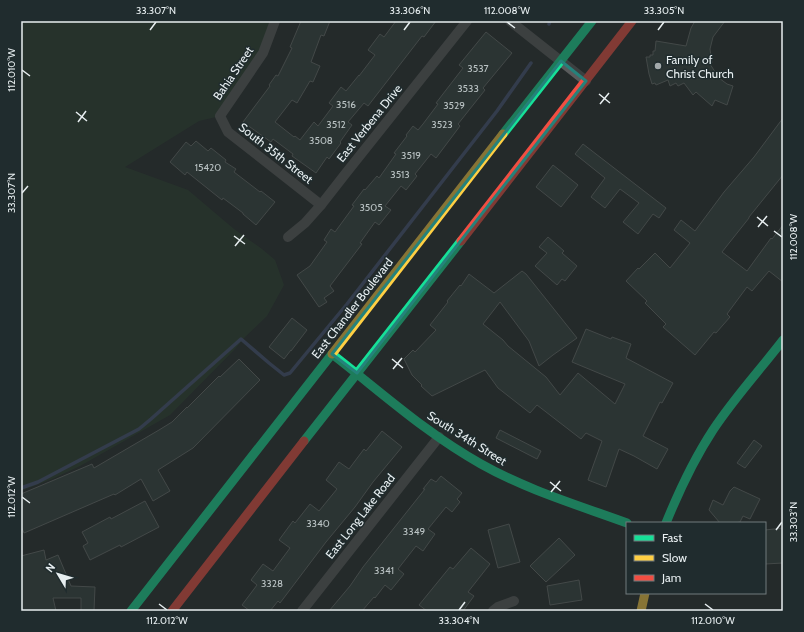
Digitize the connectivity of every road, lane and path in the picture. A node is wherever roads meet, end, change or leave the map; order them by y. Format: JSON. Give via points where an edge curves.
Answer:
{"nodes":[{"id":1,"x":275,"y":21,"type":"edge"},
{"id":2,"x":467,"y":21,"type":"edge"},
{"id":3,"x":510,"y":21,"type":"edge"},
{"id":4,"x":592,"y":21,"type":"edge"},
{"id":5,"x":632,"y":21,"type":"edge"},
{"id":6,"x":561,"y":61,"type":"junction"},
{"id":7,"x":586,"y":81,"type":"junction"},
{"id":8,"x":220,"y":116,"type":"joint"},
{"id":9,"x":321,"y":205,"type":"junction"},
{"id":10,"x":288,"y":237,"type":"dead end"},
{"id":11,"x":783,"y":340,"type":"edge"},
{"id":12,"x":332,"y":354,"type":"junction"},
{"id":13,"x":357,"y":373,"type":"junction"},
{"id":14,"x":439,"y":437,"type":"junction"},
{"id":15,"x":666,"y":522,"type":"edge"},
{"id":16,"x":626,"y":523,"type":"edge"},
{"id":17,"x":645,"y":594,"type":"edge"},
{"id":18,"x":514,"y":600,"type":"dead end"},
{"id":19,"x":131,"y":611,"type":"edge"},
{"id":20,"x":172,"y":611,"type":"edge"},
{"id":21,"x":302,"y":611,"type":"edge"},
{"id":22,"x":494,"y":611,"type":"edge"},
{"id":23,"x":641,"y":611,"type":"edge"}],
"edges":[{"from":1,"to":8,"type":"street","name":"Bahia Street","via":[[263,52]]},
{"from":2,"to":9,"type":"street","name":"East Verbena Drive"},
{"from":3,"to":6,"type":"street"},
{"from":4,"to":6,"type":"main road","name":"East Chandler Boulevard"},
{"from":5,"to":7,"type":"main road"},
{"from":6,"to":7,"type":"street"},
{"from":6,"to":12,"type":"main road","name":"East Chandler Boulevard"},
{"from":7,"to":13,"type":"main road"},
{"from":8,"to":9,"type":"street","name":"South 35th Street","via":[[228,132]]},
{"from":9,"to":10,"type":"street","name":"East Verbena Drive"},
{"from":11,"to":15,"type":"main road","via":[[713,431],[685,480]]},
{"from":12,"to":13,"type":"main road","name":"South 34th Street"},
{"from":12,"to":19,"type":"main road","name":"East Chandler Boulevard"},
{"from":13,"to":14,"type":"main road","name":"South 34th Street"},
{"from":13,"to":20,"type":"main road"},
{"from":14,"to":16,"type":"main road","name":"South 34th Street","via":[[480,464],[512,480]]},
{"from":14,"to":21,"type":"street","name":"East Long Lake Road"},
{"from":17,"to":23,"type":"main road"},
{"from":18,"to":22,"type":"street"}]}
